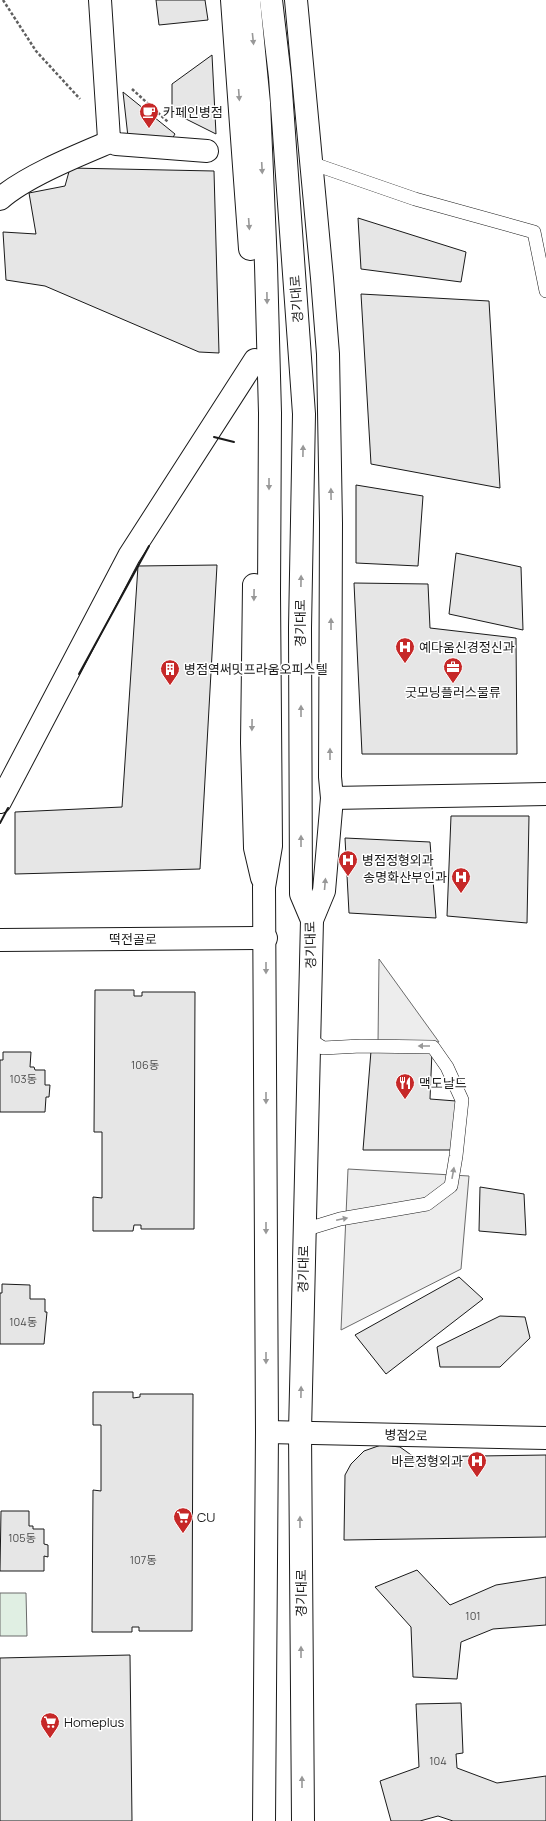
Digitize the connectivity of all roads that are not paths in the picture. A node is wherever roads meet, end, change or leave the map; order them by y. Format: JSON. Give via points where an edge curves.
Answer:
{"nodes":[{"id":1,"x":100,"y":0,"type":"edge"},
{"id":2,"x":232,"y":0,"type":"edge"},
{"id":3,"x":249,"y":0,"type":"edge"},
{"id":4,"x":271,"y":0,"type":"edge"},
{"id":5,"x":296,"y":0,"type":"edge"},
{"id":6,"x":112,"y":142,"type":"junction"},
{"id":7,"x":203,"y":151,"type":"road end"},
{"id":8,"x":311,"y":163,"type":"junction"},
{"id":9,"x":0,"y":200,"type":"edge"},
{"id":10,"x":546,"y":291,"type":"edge"},
{"id":11,"x":255,"y":360,"type":"junction"},
{"id":12,"x":546,"y":794,"type":"edge"},
{"id":13,"x":332,"y":798,"type":"junction"},
{"id":14,"x":0,"y":802,"type":"edge"},
{"id":15,"x":264,"y":887,"type":"junction"},
{"id":16,"x":312,"y":920,"type":"junction"},
{"id":17,"x":266,"y":938,"type":"junction"},
{"id":18,"x":0,"y":940,"type":"edge"},
{"id":19,"x":309,"y":1039,"type":"junction"},
{"id":20,"x":304,"y":1230,"type":"junction"},
{"id":21,"x":267,"y":1432,"type":"junction"},
{"id":22,"x":300,"y":1432,"type":"junction"},
{"id":23,"x":546,"y":1438,"type":"edge"},
{"id":24,"x":264,"y":1821,"type":"edge"},
{"id":25,"x":302,"y":1821,"type":"edge"}],
"edges":[{"from":1,"to":6,"type":"main road","via":[[109,139]]},
{"from":2,"to":11,"type":"main road","one_way":true,"via":[[250,233]]},
{"from":3,"to":15,"type":"main road","one_way":true,"via":[[259,103],[270,413],[271,846]]},
{"from":16,"to":4,"type":"main road","name":"경기대로","one_way":true,"via":[[301,894],[300,628],[304,414],[280,77]]},
{"from":5,"to":8,"type":"main road"},
{"from":6,"to":7,"type":"main road"},
{"from":6,"to":9,"type":"main road","via":[[49,170],[9,191]]},
{"from":8,"to":10,"type":"lane","via":[[414,199],[534,232]]},
{"from":13,"to":8,"type":"main road","one_way":true,"via":[[332,523],[328,354]]},
{"from":11,"to":14,"type":"main road","via":[[129,556]]},
{"from":11,"to":15,"type":"main road","one_way":true,"via":[[252,743],[255,848]]},
{"from":12,"to":13,"type":"main road"},
{"from":16,"to":13,"type":"main road","one_way":true,"via":[[324,891]]},
{"from":15,"to":17,"type":"main road"},
{"from":16,"to":19,"type":"main road","name":"경기대로"},
{"from":17,"to":18,"type":"main road","name":"떡전골로"},
{"from":17,"to":21,"type":"main road","one_way":true},
{"from":19,"to":20,"type":"main road","name":"경기대로"},
{"from":20,"to":19,"type":"lane","one_way":true,"via":[[340,1219],[427,1204],[451,1186],[462,1100],[447,1067],[433,1046],[323,1048]]},
{"from":22,"to":20,"type":"main road","name":"경기대로","one_way":true},
{"from":21,"to":22,"type":"main road","name":"병점2로"},
{"from":21,"to":24,"type":"main road"},
{"from":22,"to":23,"type":"main road","name":"병점2로"},
{"from":25,"to":22,"type":"main road","name":"경기대로","one_way":true}]}
